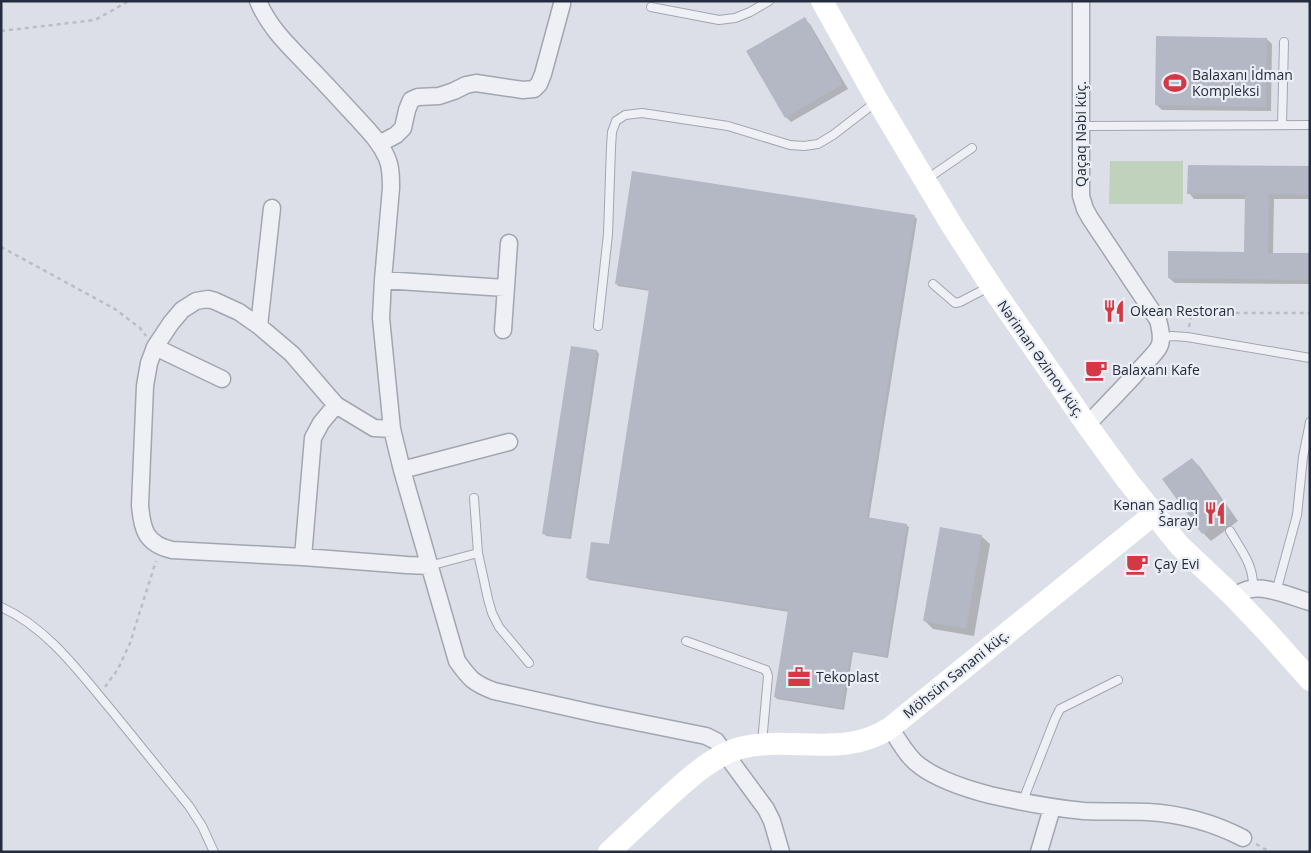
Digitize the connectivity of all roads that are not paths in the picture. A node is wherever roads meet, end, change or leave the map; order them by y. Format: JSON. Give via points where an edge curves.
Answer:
{"nodes":[{"id":1,"x":258,"y":1,"type":"edge"},
{"id":2,"x":769,"y":1,"type":"edge"},
{"id":3,"x":822,"y":1,"type":"edge"},
{"id":4,"x":1081,"y":1,"type":"edge"},
{"id":5,"x":562,"y":4,"type":"dead end"},
{"id":6,"x":651,"y":6,"type":"dead end"},
{"id":7,"x":1284,"y":42,"type":"dead end"},
{"id":8,"x":877,"y":100,"type":"junction"},
{"id":9,"x":1282,"y":124,"type":"junction"},
{"id":10,"x":1310,"y":125,"type":"edge"},
{"id":11,"x":1081,"y":126,"type":"junction"},
{"id":12,"x":379,"y":144,"type":"junction"},
{"id":13,"x":972,"y":148,"type":"dead end"},
{"id":14,"x":925,"y":180,"type":"junction"},
{"id":15,"x":272,"y":208,"type":"dead end"},
{"id":16,"x":509,"y":243,"type":"dead end"},
{"id":17,"x":383,"y":280,"type":"junction"},
{"id":18,"x":933,"y":284,"type":"dead end"},
{"id":19,"x":991,"y":286,"type":"junction"},
{"id":20,"x":505,"y":288,"type":"junction"},
{"id":21,"x":259,"y":326,"type":"junction"},
{"id":22,"x":598,"y":326,"type":"dead end"},
{"id":23,"x":503,"y":330,"type":"dead end"},
{"id":24,"x":1161,"y":338,"type":"junction"},
{"id":25,"x":155,"y":346,"type":"junction"},
{"id":26,"x":1310,"y":358,"type":"edge"},
{"id":27,"x":222,"y":379,"type":"dead end"},
{"id":28,"x":336,"y":405,"type":"junction"},
{"id":29,"x":1310,"y":422,"type":"edge"},
{"id":30,"x":1086,"y":424,"type":"junction"},
{"id":31,"x":392,"y":429,"type":"junction"},
{"id":32,"x":508,"y":442,"type":"dead end"},
{"id":33,"x":402,"y":470,"type":"junction"},
{"id":34,"x":474,"y":498,"type":"dead end"},
{"id":35,"x":1154,"y":514,"type":"junction"},
{"id":36,"x":1230,"y":531,"type":"dead end"},
{"id":37,"x":478,"y":553,"type":"junction"},
{"id":38,"x":303,"y":556,"type":"junction"},
{"id":39,"x":430,"y":566,"type":"junction"},
{"id":40,"x":1276,"y":592,"type":"junction"},
{"id":41,"x":1244,"y":593,"type":"junction"},
{"id":42,"x":1310,"y":602,"type":"edge"},
{"id":43,"x":1,"y":607,"type":"edge"},
{"id":44,"x":686,"y":641,"type":"dead end"},
{"id":45,"x":529,"y":663,"type":"dead end"},
{"id":46,"x":1118,"y":680,"type":"dead end"},
{"id":47,"x":1310,"y":680,"type":"edge"},
{"id":48,"x":890,"y":728,"type":"junction"},
{"id":49,"x":762,"y":745,"type":"junction"},
{"id":50,"x":725,"y":754,"type":"junction"},
{"id":51,"x":1022,"y":803,"type":"junction"},
{"id":52,"x":1052,"y":808,"type":"junction"},
{"id":53,"x":1243,"y":838,"type":"dead end"},
{"id":54,"x":214,"y":852,"type":"edge"},
{"id":55,"x":609,"y":852,"type":"edge"},
{"id":56,"x":781,"y":852,"type":"edge"},
{"id":57,"x":1039,"y":852,"type":"edge"}],
"edges":[{"from":1,"to":12,"type":"street","via":[[281,38]]},
{"from":2,"to":6,"type":"lane","via":[[735,18],[719,20]]},
{"from":3,"to":8,"type":"main road","name":"Nəriman Əzimov küç."},
{"from":4,"to":11,"type":"street","name":"Qaçaq Nəbi küç."},
{"from":5,"to":12,"type":"street","via":[[543,74],[534,89],[476,82],[439,96],[418,97],[411,100],[402,128]]},
{"from":7,"to":9,"type":"lane"},
{"from":8,"to":14,"type":"main road","name":"Nəriman Əzimov küç."},
{"from":8,"to":22,"type":"lane","via":[[833,135],[818,144],[804,146],[790,145],[728,126],[642,113],[625,115],[616,122],[612,132],[608,234]]},
{"from":9,"to":10,"type":"lane"},
{"from":9,"to":11,"type":"lane"},
{"from":11,"to":24,"type":"street","name":"Qaçaq Nəbi küç.","via":[[1081,196],[1085,208],[1158,320]]},
{"from":12,"to":17,"type":"street","via":[[387,159],[391,182]]},
{"from":13,"to":14,"type":"lane"},
{"from":14,"to":19,"type":"main road","name":"Nəriman Əzimov küç."},
{"from":15,"to":21,"type":"street"},
{"from":16,"to":20,"type":"street"},
{"from":17,"to":20,"type":"street"},
{"from":17,"to":31,"type":"street","via":[[381,318]]},
{"from":18,"to":19,"type":"lane","via":[[955,303]]},
{"from":19,"to":30,"type":"main road","name":"Nəriman Əzimov küç."},
{"from":20,"to":23,"type":"street"},
{"from":21,"to":25,"type":"street","via":[[240,312],[215,301],[196,301],[170,323]]},
{"from":21,"to":28,"type":"street","via":[[292,354]]},
{"from":24,"to":26,"type":"lane","via":[[1187,337]]},
{"from":24,"to":30,"type":"street","via":[[1152,356]]},
{"from":25,"to":27,"type":"street"},
{"from":25,"to":38,"type":"street","via":[[145,386],[140,505],[142,524],[150,540],[172,550]]},
{"from":28,"to":31,"type":"street","via":[[374,428]]},
{"from":28,"to":38,"type":"street","via":[[313,438]]},
{"from":29,"to":40,"type":"lane","via":[[1297,515]]},
{"from":30,"to":35,"type":"main road","name":"Nəriman Əzimov küç."},
{"from":31,"to":33,"type":"street"},
{"from":32,"to":33,"type":"street"},
{"from":33,"to":39,"type":"street"},
{"from":34,"to":37,"type":"lane"},
{"from":35,"to":41,"type":"main road","name":"Nəriman Əzimov küç.","via":[[1179,545]]},
{"from":35,"to":48,"type":"main road","name":"Möhsün Sənani küç."},
{"from":36,"to":41,"type":"lane","via":[[1254,577]]},
{"from":37,"to":39,"type":"lane"},
{"from":37,"to":45,"type":"lane","via":[[488,599],[499,627]]},
{"from":38,"to":39,"type":"street"},
{"from":39,"to":50,"type":"street","via":[[457,661],[479,685],[706,736],[716,741]]},
{"from":40,"to":41,"type":"street"},
{"from":40,"to":42,"type":"street"},
{"from":41,"to":47,"type":"main road","name":"Nəriman Əzimov küç.","via":[[1270,635]]},
{"from":43,"to":54,"type":"lane","via":[[32,625],[63,654],[189,806]]},
{"from":44,"to":49,"type":"lane","via":[[766,670]]},
{"from":46,"to":51,"type":"lane","via":[[1060,709]]},
{"from":48,"to":49,"type":"main road","name":"Möhsün Sənani küç.","via":[[869,738],[832,746]]},
{"from":48,"to":51,"type":"street","via":[[918,766],[934,776],[974,791]]},
{"from":49,"to":50,"type":"main road","name":"Möhsün Sənani küç."},
{"from":50,"to":55,"type":"main road","name":"Möhsün Sənani küç.","via":[[676,789]]},
{"from":50,"to":56,"type":"street","via":[[766,808]]},
{"from":51,"to":52,"type":"street"},
{"from":52,"to":53,"type":"street","via":[[1171,814],[1191,818]]},
{"from":52,"to":57,"type":"street"}]}
